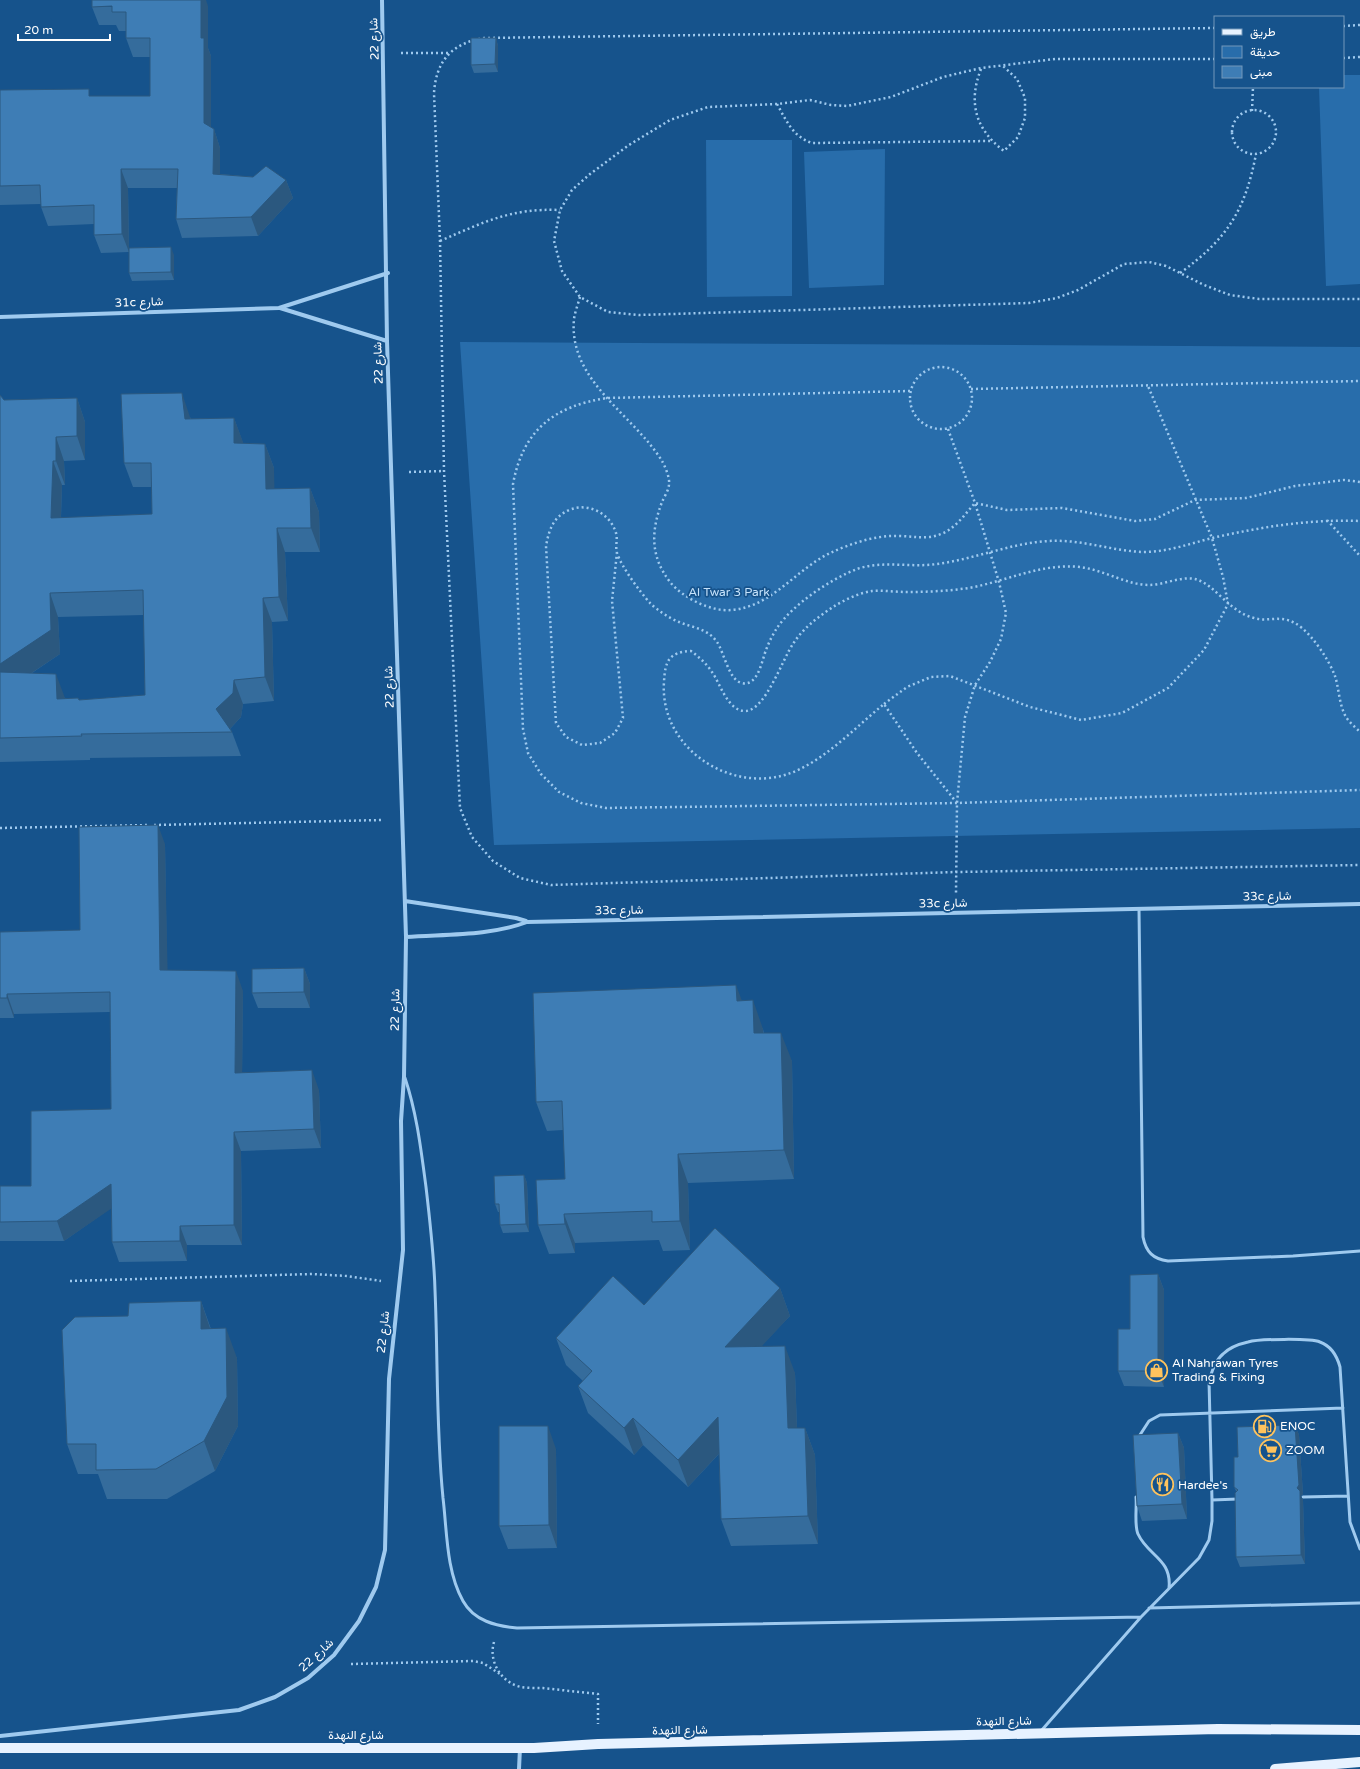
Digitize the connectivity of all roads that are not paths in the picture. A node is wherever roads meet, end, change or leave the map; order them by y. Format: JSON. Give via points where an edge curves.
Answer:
{"nodes":[{"id":1,"x":382,"y":0,"type":"edge"},
{"id":2,"x":388,"y":273,"type":"junction"},
{"id":3,"x":280,"y":308,"type":"junction"},
{"id":4,"x":0,"y":317,"type":"edge"},
{"id":5,"x":387,"y":341,"type":"junction"},
{"id":6,"x":405,"y":901,"type":"junction"},
{"id":7,"x":1360,"y":904,"type":"edge"},
{"id":8,"x":1139,"y":909,"type":"junction"},
{"id":9,"x":527,"y":922,"type":"junction"},
{"id":10,"x":406,"y":937,"type":"junction"},
{"id":11,"x":404,"y":1077,"type":"junction"},
{"id":12,"x":1360,"y":1251,"type":"edge"},
{"id":13,"x":1343,"y":1408,"type":"junction"},
{"id":14,"x":1210,"y":1414,"type":"junction"},
{"id":15,"x":1136,"y":1445,"type":"edge"},
{"id":16,"x":1136,"y":1495,"type":"edge"},
{"id":17,"x":1348,"y":1496,"type":"junction"},
{"id":18,"x":1303,"y":1497,"type":"dead end"},
{"id":19,"x":1238,"y":1499,"type":"edge"},
{"id":20,"x":1212,"y":1500,"type":"junction"},
{"id":21,"x":1360,"y":1550,"type":"edge"},
{"id":22,"x":1169,"y":1589,"type":"junction"},
{"id":23,"x":1360,"y":1603,"type":"edge"},
{"id":24,"x":1149,"y":1608,"type":"junction"},
{"id":25,"x":1141,"y":1616,"type":"junction"},
{"id":26,"x":1360,"y":1730,"type":"edge"},
{"id":27,"x":1039,"y":1734,"type":"junction"},
{"id":28,"x":0,"y":1736,"type":"edge"},
{"id":29,"x":0,"y":1748,"type":"edge"},
{"id":30,"x":520,"y":1748,"type":"junction"},
{"id":31,"x":1360,"y":1762,"type":"edge"},
{"id":32,"x":520,"y":1769,"type":"edge"},
{"id":33,"x":1275,"y":1769,"type":"edge"}],
"edges":[{"from":1,"to":2,"type":"street","name":"شارع 22"},
{"from":2,"to":3,"type":"street","name":"31c شارع","via":[[325,291]]},
{"from":2,"to":5,"type":"street","name":"شارع 22"},
{"from":3,"to":4,"type":"street","name":"31c شارع"},
{"from":3,"to":5,"type":"street","name":"31c شارع"},
{"from":5,"to":6,"type":"street","name":"شارع 22"},
{"from":6,"to":9,"type":"street","name":"33c شارع","via":[[516,918]]},
{"from":6,"to":10,"type":"street","name":"شارع 22"},
{"from":7,"to":8,"type":"street","name":"33c شارع"},
{"from":8,"to":9,"type":"street","name":"33c شارع"},
{"from":8,"to":12,"type":"lane","via":[[1145,1247],[1158,1260],[1168,1261]]},
{"from":9,"to":10,"type":"street","name":"33c شارع","via":[[486,931]]},
{"from":10,"to":11,"type":"street","name":"شارع 22"},
{"from":11,"to":25,"type":"lane","via":[[417,1121],[431,1238],[440,1464],[449,1552],[454,1578],[463,1602],[475,1615],[494,1626],[517,1628]]},
{"from":11,"to":28,"type":"street","name":"شارع 22","via":[[401,1121],[403,1250],[389,1379],[385,1550],[376,1586],[362,1614],[334,1655],[308,1678],[275,1697],[239,1710]]},
{"from":13,"to":14,"type":"lane"},
{"from":13,"to":14,"type":"lane","via":[[1340,1367],[1337,1356],[1329,1347],[1319,1341],[1307,1340],[1250,1341],[1235,1346],[1223,1354],[1214,1366],[1209,1381]]},
{"from":13,"to":17,"type":"lane"},
{"from":14,"to":15,"type":"lane","via":[[1160,1415],[1149,1421],[1139,1434]]},
{"from":14,"to":20,"type":"lane"},
{"from":16,"to":22,"type":"lane","via":[[1137,1532],[1143,1544],[1165,1564],[1170,1577]]},
{"from":17,"to":18,"type":"lane"},
{"from":17,"to":21,"type":"lane","via":[[1350,1522]]},
{"from":19,"to":20,"type":"lane"},
{"from":20,"to":22,"type":"lane","via":[[1209,1540],[1199,1558]]},
{"from":22,"to":24,"type":"lane"},
{"from":23,"to":24,"type":"lane"},
{"from":24,"to":25,"type":"lane"},
{"from":25,"to":27,"type":"lane"},
{"from":26,"to":27,"type":"main road","name":"شارع النهدة","via":[[1218,1729]]},
{"from":27,"to":30,"type":"main road","name":"شارع النهدة"},
{"from":29,"to":30,"type":"main road","name":"شارع النهدة"},
{"from":30,"to":32,"type":"street"},
{"from":31,"to":33,"type":"main road"}]}
